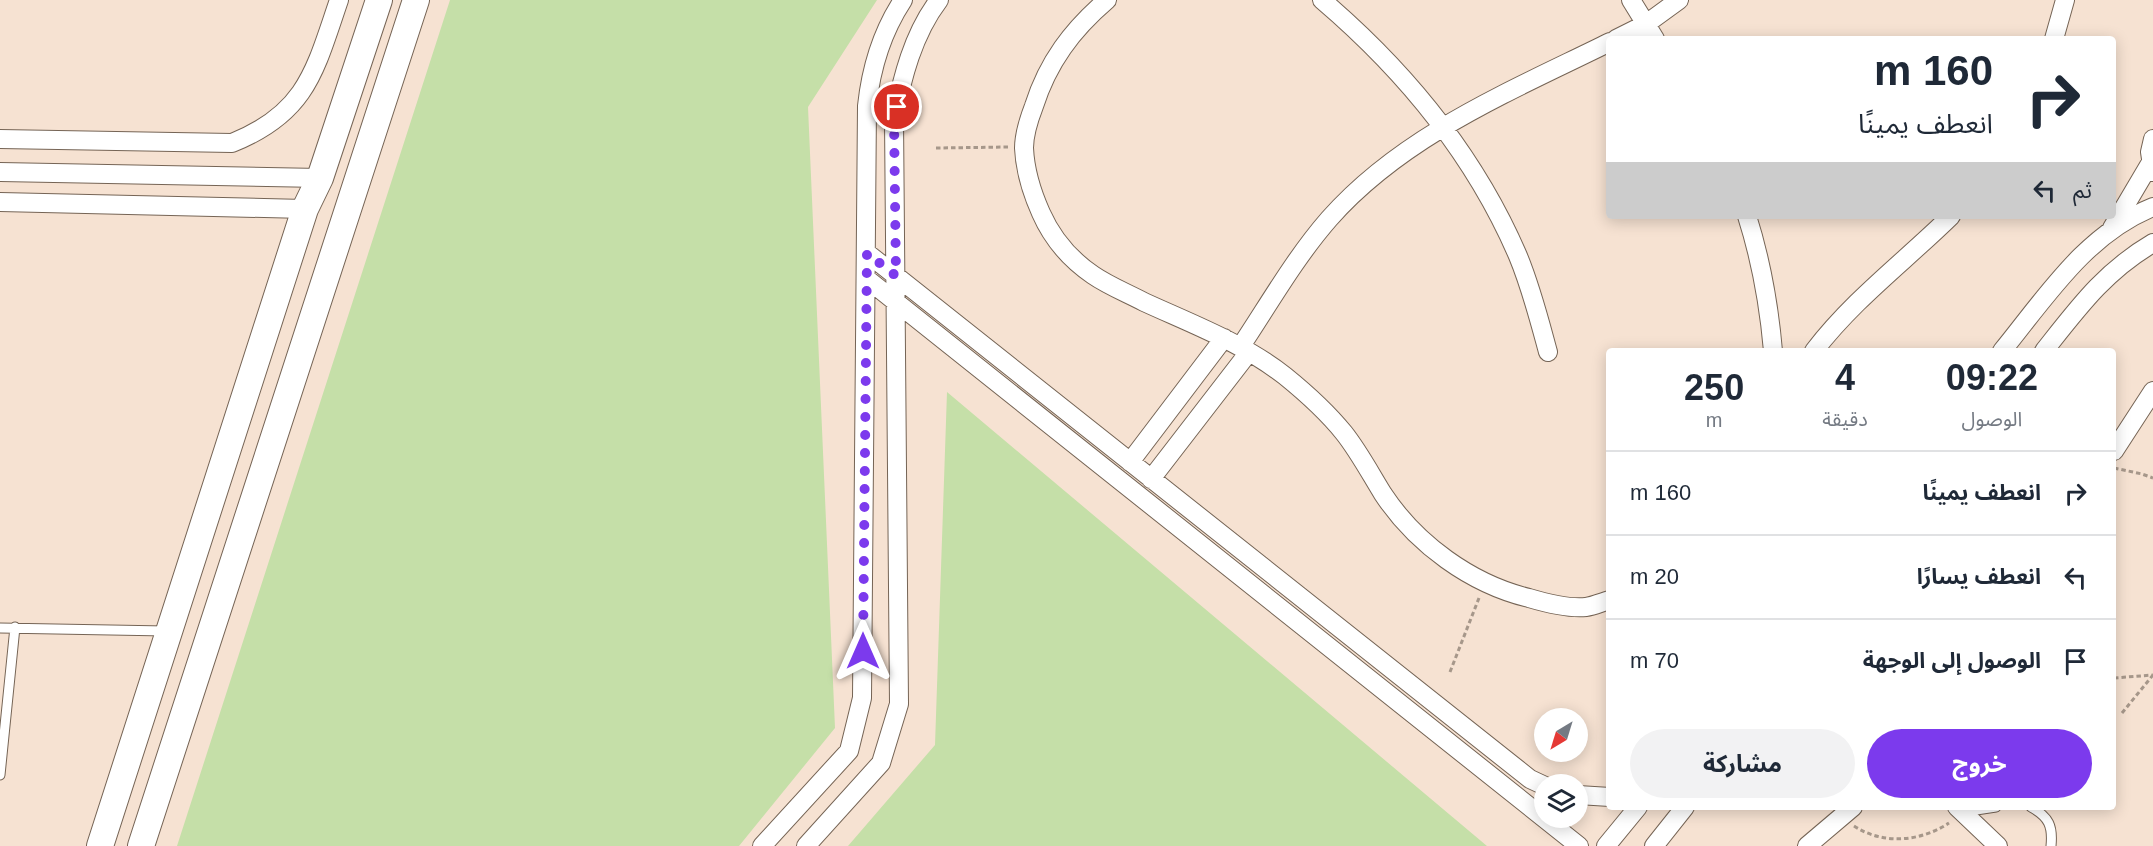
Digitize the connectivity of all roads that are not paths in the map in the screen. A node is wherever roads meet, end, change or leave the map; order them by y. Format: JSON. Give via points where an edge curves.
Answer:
{"nodes":[{"id":1,"x":339,"y":0,"type":"edge"},
{"id":2,"x":379,"y":0,"type":"edge"},
{"id":3,"x":416,"y":0,"type":"edge"},
{"id":4,"x":903,"y":0,"type":"edge"},
{"id":5,"x":939,"y":0,"type":"edge"},
{"id":6,"x":1107,"y":0,"type":"edge"},
{"id":7,"x":1322,"y":0,"type":"edge"},
{"id":8,"x":1631,"y":0,"type":"edge"},
{"id":9,"x":1679,"y":0,"type":"edge"},
{"id":10,"x":2065,"y":0,"type":"edge"},
{"id":11,"x":1650,"y":32,"type":"edge"},
{"id":12,"x":1631,"y":36,"type":"edge"},
{"id":13,"x":2055,"y":36,"type":"edge"},
{"id":14,"x":1606,"y":44,"type":"edge"},
{"id":15,"x":1443,"y":128,"type":"junction"},
{"id":16,"x":0,"y":139,"type":"edge"},
{"id":17,"x":2153,"y":139,"type":"edge"},
{"id":18,"x":2152,"y":167,"type":"edge"},
{"id":19,"x":0,"y":172,"type":"edge"},
{"id":20,"x":320,"y":178,"type":"junction"},
{"id":21,"x":357,"y":180,"type":"junction"},
{"id":22,"x":0,"y":202,"type":"edge"},
{"id":23,"x":2153,"y":207,"type":"edge"},
{"id":24,"x":305,"y":209,"type":"junction"},
{"id":25,"x":1748,"y":219,"type":"edge"},
{"id":26,"x":1948,"y":219,"type":"edge"},
{"id":27,"x":2112,"y":229,"type":"junction"},
{"id":28,"x":2153,"y":243,"type":"edge"},
{"id":29,"x":867,"y":253,"type":"junction"},
{"id":30,"x":896,"y":276,"type":"junction"},
{"id":31,"x":867,"y":279,"type":"junction"},
{"id":32,"x":896,"y":303,"type":"junction"},
{"id":33,"x":1224,"y":338,"type":"junction"},
{"id":34,"x":1773,"y":348,"type":"edge"},
{"id":35,"x":1817,"y":348,"type":"edge"},
{"id":36,"x":2004,"y":348,"type":"edge"},
{"id":37,"x":2046,"y":348,"type":"edge"},
{"id":38,"x":1245,"y":349,"type":"junction"},
{"id":39,"x":1548,"y":352,"type":"dead end"},
{"id":40,"x":2153,"y":391,"type":"edge"},
{"id":41,"x":2116,"y":448,"type":"edge"},
{"id":42,"x":1130,"y":462,"type":"junction"},
{"id":43,"x":1151,"y":479,"type":"junction"},
{"id":44,"x":1606,"y":601,"type":"edge"},
{"id":45,"x":15,"y":627,"type":"junction"},
{"id":46,"x":0,"y":628,"type":"edge"},
{"id":47,"x":170,"y":631,"type":"junction"},
{"id":48,"x":0,"y":776,"type":"edge"},
{"id":49,"x":1534,"y":781,"type":"edge"},
{"id":50,"x":1588,"y":796,"type":"edge"},
{"id":51,"x":1606,"y":797,"type":"edge"},
{"id":52,"x":1636,"y":810,"type":"edge"},
{"id":53,"x":1683,"y":810,"type":"edge"},
{"id":54,"x":1959,"y":810,"type":"edge"},
{"id":55,"x":2036,"y":810,"type":"edge"},
{"id":56,"x":1847,"y":812,"type":"edge"},
{"id":57,"x":1813,"y":844,"type":"edge"},
{"id":58,"x":100,"y":846,"type":"edge"},
{"id":59,"x":141,"y":846,"type":"edge"},
{"id":60,"x":762,"y":846,"type":"edge"},
{"id":61,"x":806,"y":846,"type":"edge"},
{"id":62,"x":1579,"y":846,"type":"edge"},
{"id":63,"x":1606,"y":846,"type":"edge"},
{"id":64,"x":1654,"y":846,"type":"edge"},
{"id":65,"x":1998,"y":846,"type":"edge"},
{"id":66,"x":2051,"y":846,"type":"edge"}],
"edges":[{"from":1,"to":16,"type":"street","via":[[315,70],[305,87],[279,116],[249,136],[232,142]]},
{"from":2,"to":20,"type":"street"},
{"from":3,"to":21,"type":"street"},
{"from":4,"to":29,"type":"street","via":[[880,46],[867,106]]},
{"from":5,"to":30,"type":"street","via":[[912,50],[894,119]]},
{"from":6,"to":33,"type":"street","via":[[1074,31],[1043,80],[1024,147],[1034,199],[1058,242],[1093,275]]},
{"from":7,"to":15,"type":"street","via":[[1381,55]]},
{"from":8,"to":11,"type":"street"},
{"from":9,"to":11,"type":"street"},
{"from":10,"to":13,"type":"street"},
{"from":11,"to":12,"type":"street"},
{"from":14,"to":15,"type":"street"},
{"from":15,"to":38,"type":"street","via":[[1382,168],[1330,219],[1307,247]]},
{"from":15,"to":39,"type":"street","via":[[1502,221],[1532,294]]},
{"from":17,"to":18,"type":"street"},
{"from":18,"to":27,"type":"street"},
{"from":19,"to":20,"type":"street"},
{"from":20,"to":21,"type":"street"},
{"from":20,"to":24,"type":"street"},
{"from":21,"to":59,"type":"street"},
{"from":22,"to":24,"type":"street"},
{"from":23,"to":27,"type":"street"},
{"from":24,"to":47,"type":"street"},
{"from":25,"to":34,"type":"street","via":[[1767,296]]},
{"from":26,"to":35,"type":"street","via":[[1858,299]]},
{"from":27,"to":36,"type":"street","via":[[2085,251]]},
{"from":28,"to":37,"type":"street","via":[[2108,274]]},
{"from":29,"to":30,"type":"street"},
{"from":29,"to":31,"type":"street"},
{"from":30,"to":32,"type":"street"},
{"from":30,"to":42,"type":"street"},
{"from":31,"to":32,"type":"street"},
{"from":31,"to":60,"type":"street","via":[[862,698],[849,751]]},
{"from":32,"to":61,"type":"street","via":[[899,704],[881,763]]},
{"from":32,"to":62,"type":"street"},
{"from":33,"to":38,"type":"street"},
{"from":33,"to":42,"type":"street"},
{"from":38,"to":43,"type":"street"},
{"from":38,"to":44,"type":"street","via":[[1314,401],[1343,432],[1405,522],[1457,567],[1484,583],[1552,604],[1585,607]]},
{"from":40,"to":41,"type":"street"},
{"from":42,"to":43,"type":"street"},
{"from":43,"to":49,"type":"street"},
{"from":45,"to":46,"type":"lane"},
{"from":45,"to":47,"type":"lane"},
{"from":45,"to":48,"type":"lane"},
{"from":47,"to":58,"type":"street"},
{"from":50,"to":51,"type":"street"},
{"from":52,"to":63,"type":"street"},
{"from":53,"to":64,"type":"street"},
{"from":54,"to":65,"type":"street"},
{"from":55,"to":66,"type":"lane","via":[[2048,820]]},
{"from":56,"to":57,"type":"street"}]}
